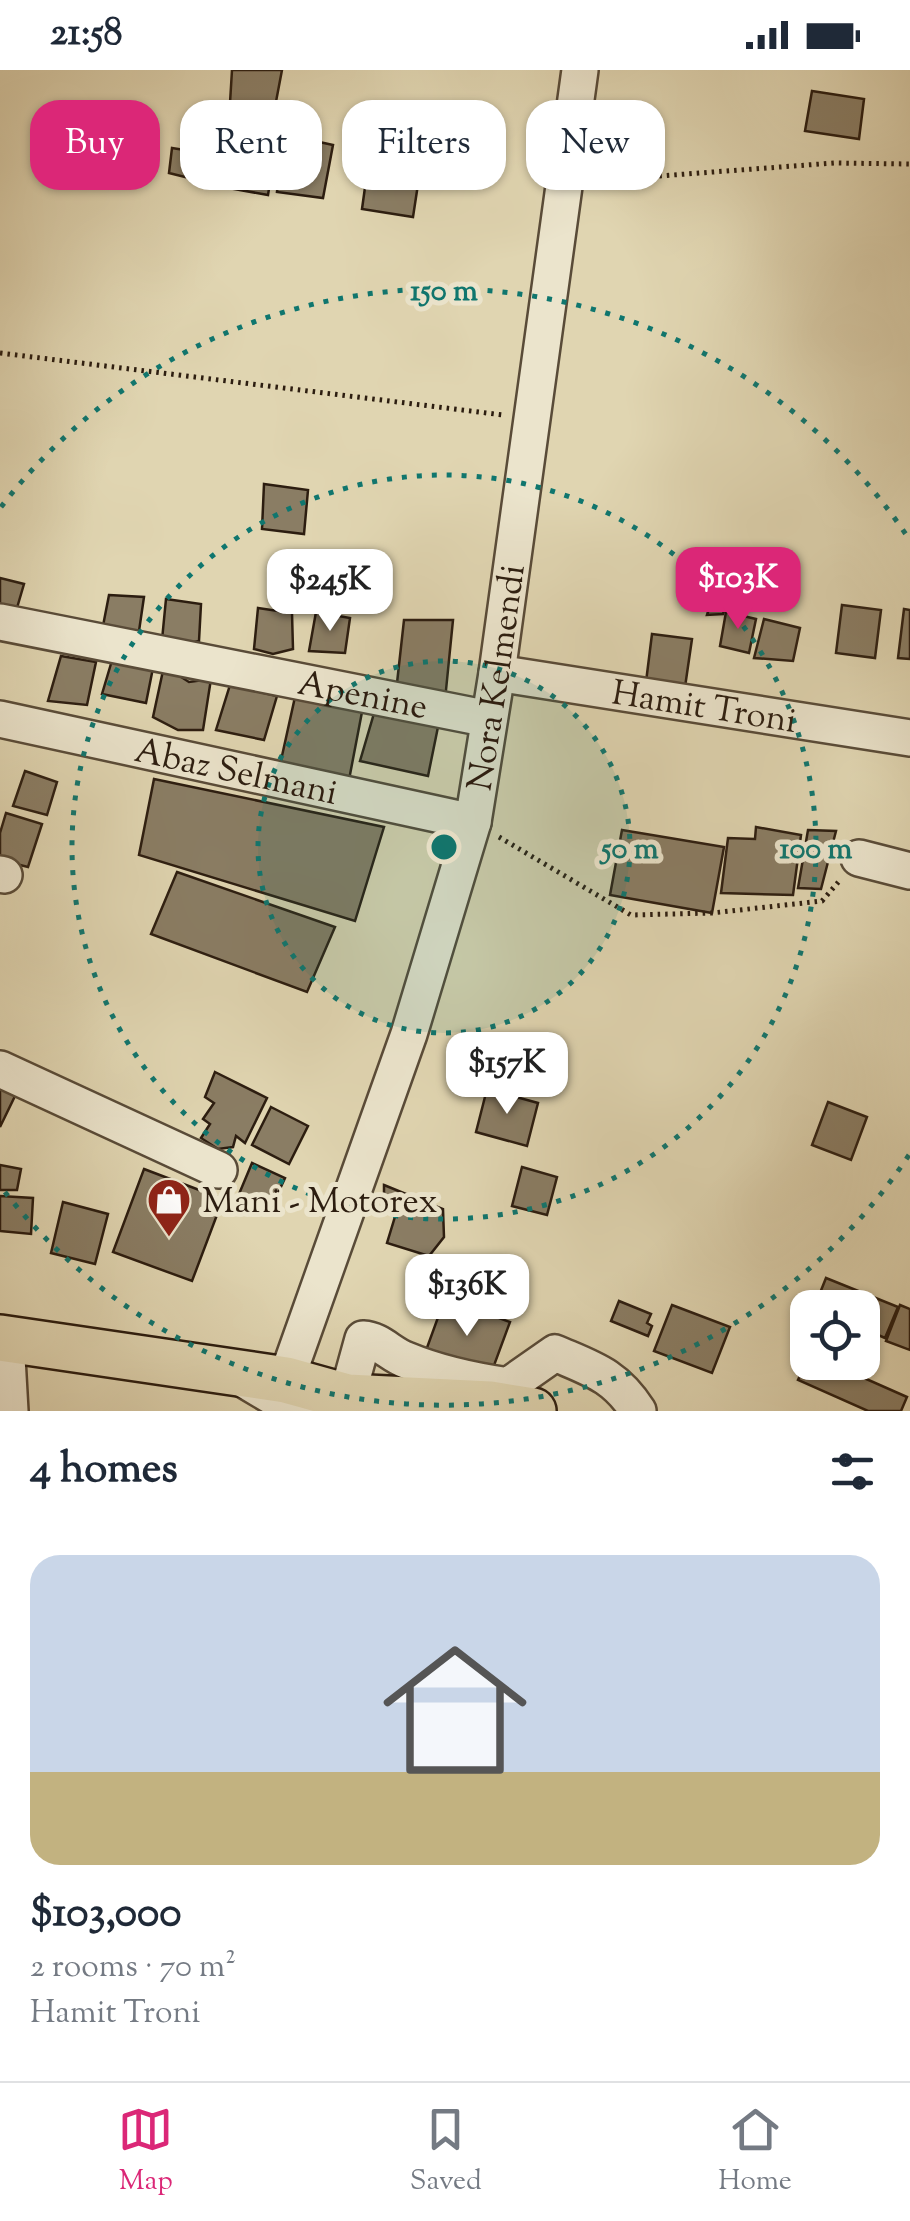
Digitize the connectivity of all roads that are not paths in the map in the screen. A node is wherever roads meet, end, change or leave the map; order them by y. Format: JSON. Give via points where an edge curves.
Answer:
{"nodes":[{"id":1,"x":580,"y":70,"type":"edge"},
{"id":2,"x":0,"y":622,"type":"edge"},
{"id":3,"x":497,"y":672,"type":"junction"},
{"id":4,"x":0,"y":720,"type":"edge"},
{"id":5,"x":489,"y":720,"type":"junction"},
{"id":6,"x":910,"y":738,"type":"edge"},
{"id":7,"x":473,"y":822,"type":"junction"},
{"id":8,"x":860,"y":858,"type":"road end"},
{"id":9,"x":910,"y":871,"type":"edge"},
{"id":10,"x":0,"y":1068,"type":"edge"},
{"id":11,"x":219,"y":1170,"type":"dead end"},
{"id":12,"x":3,"y":1339,"type":"edge"},
{"id":13,"x":291,"y":1396,"type":"edge"},
{"id":14,"x":347,"y":1396,"type":"junction"},
{"id":15,"x":7,"y":1406,"type":"edge"},
{"id":16,"x":533,"y":1411,"type":"edge"},
{"id":17,"x":638,"y":1411,"type":"edge"}],
"edges":[{"from":1,"to":3,"type":"street","name":"Nora Kelmendi"},
{"from":2,"to":5,"type":"street","name":"Apenine"},
{"from":3,"to":5,"type":"street","name":"Nora Kelmendi"},
{"from":3,"to":6,"type":"street","name":"Hamit Troni"},
{"from":4,"to":7,"type":"street","name":"Abaz Selmani"},
{"from":5,"to":7,"type":"street","name":"Nora Kelmendi"},
{"from":7,"to":13,"type":"street","name":"Nora Kelmendi"},
{"from":8,"to":9,"type":"street"},
{"from":10,"to":11,"type":"street"},
{"from":12,"to":13,"type":"main road","via":[[235,1374]]},
{"from":12,"to":15,"type":"street"},
{"from":13,"to":14,"type":"main road"},
{"from":14,"to":16,"type":"main road"},
{"from":14,"to":17,"type":"street","via":[[363,1339],[370,1339],[403,1360],[508,1386],[555,1352],[624,1389]]}]}
